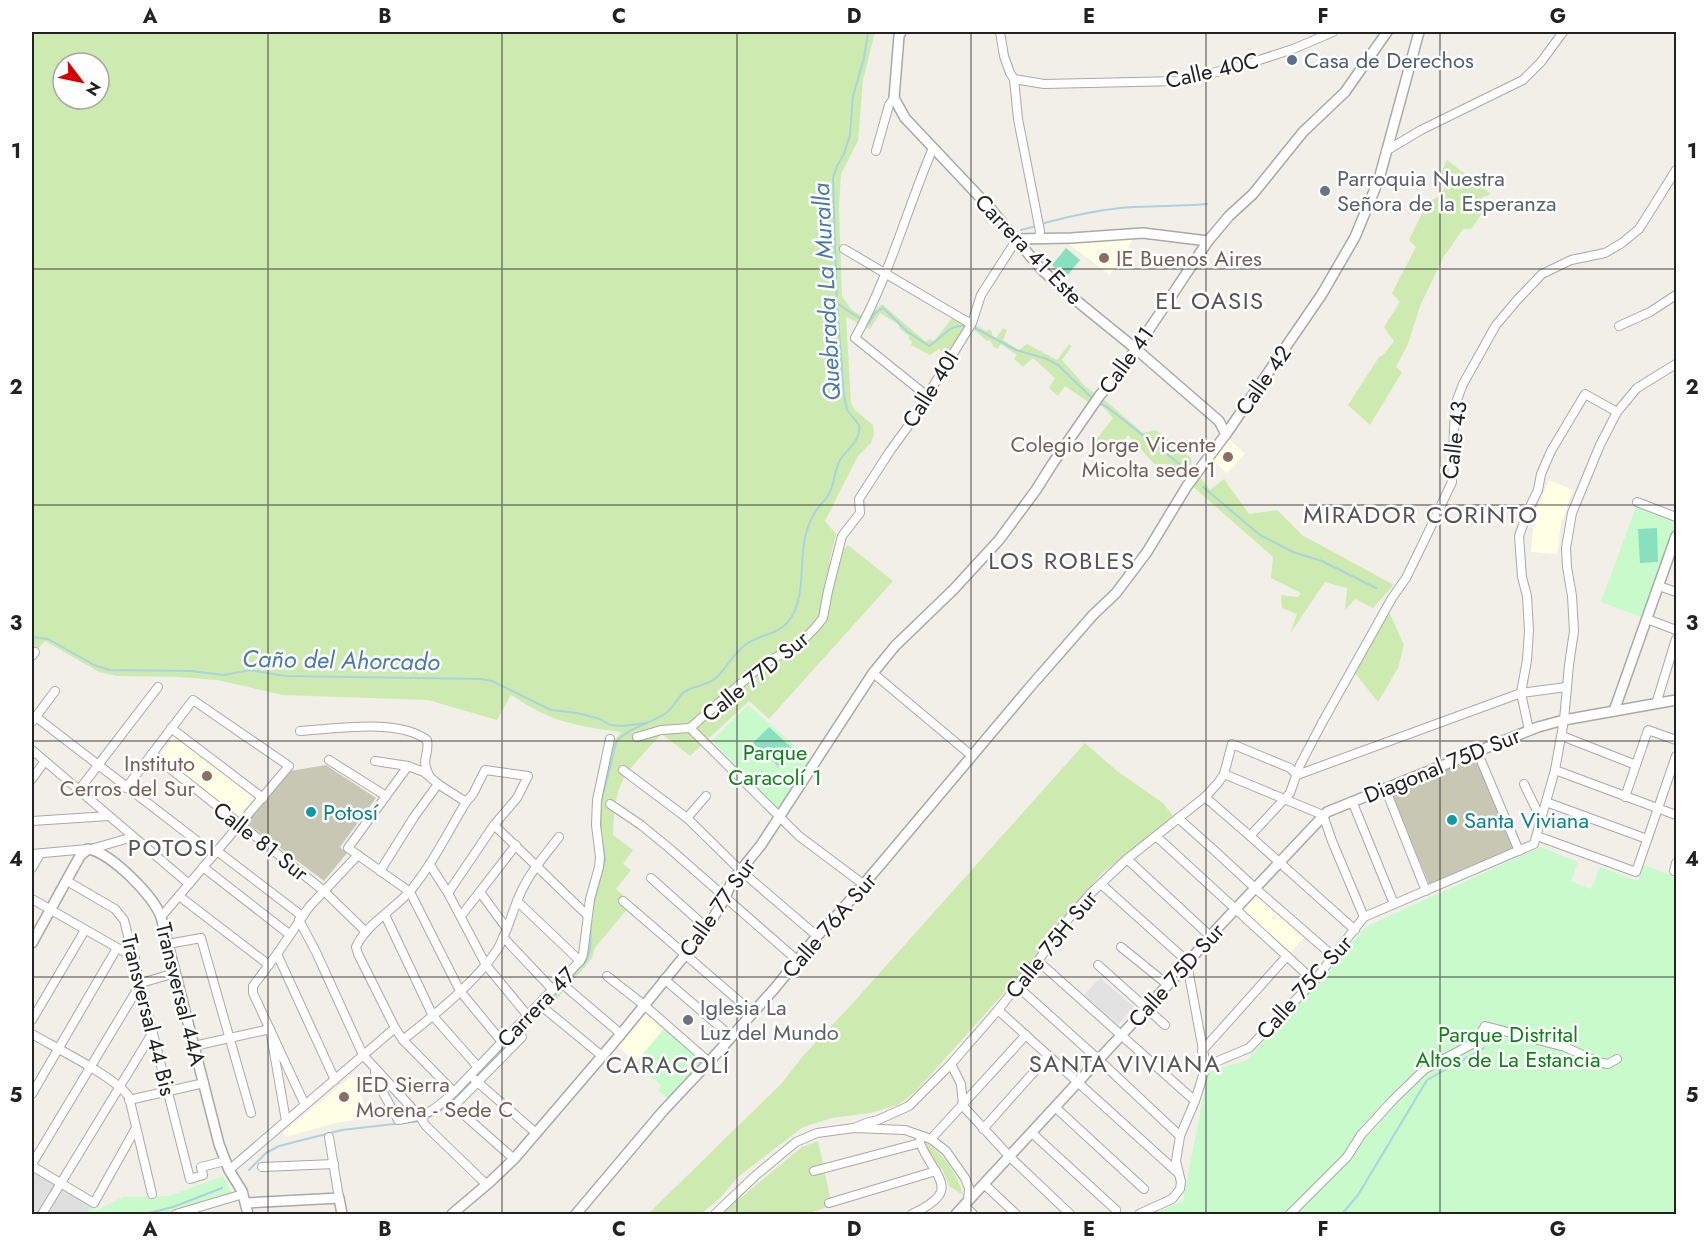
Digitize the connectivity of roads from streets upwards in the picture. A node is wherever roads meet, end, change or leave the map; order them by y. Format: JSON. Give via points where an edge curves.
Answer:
{"nodes":[{"id":1,"x":901,"y":32,"type":"edge"},
{"id":2,"x":1000,"y":32,"type":"edge"},
{"id":3,"x":1333,"y":32,"type":"edge"},
{"id":4,"x":1387,"y":32,"type":"edge"},
{"id":5,"x":1419,"y":32,"type":"edge"},
{"id":6,"x":1563,"y":32,"type":"edge"},
{"id":7,"x":1014,"y":79,"type":"junction"},
{"id":8,"x":894,"y":98,"type":"junction"},
{"id":9,"x":933,"y":148,"type":"junction"},
{"id":10,"x":876,"y":151,"type":"dead end"},
{"id":11,"x":1386,"y":151,"type":"junction"},
{"id":12,"x":1677,"y":170,"type":"edge"},
{"id":13,"x":1040,"y":235,"type":"junction"},
{"id":14,"x":1017,"y":239,"type":"junction"},
{"id":15,"x":1208,"y":241,"type":"junction"},
{"id":16,"x":844,"y":249,"type":"dead end"},
{"id":17,"x":886,"y":275,"type":"junction"},
{"id":18,"x":1677,"y":295,"type":"edge"},
{"id":19,"x":1619,"y":326,"type":"dead end"},
{"id":20,"x":968,"y":328,"type":"junction"},
{"id":21,"x":1136,"y":349,"type":"junction"},
{"id":22,"x":1677,"y":364,"type":"edge"},
{"id":23,"x":926,"y":395,"type":"junction"},
{"id":24,"x":1617,"y":412,"type":"junction"},
{"id":25,"x":1226,"y":434,"type":"junction"},
{"id":26,"x":1637,"y":502,"type":"dead end"},
{"id":27,"x":1677,"y":517,"type":"edge"},
{"id":28,"x":842,"y":536,"type":"joint"},
{"id":29,"x":1677,"y":536,"type":"edge"},
{"id":30,"x":1673,"y":554,"type":"edge"},
{"id":31,"x":1659,"y":586,"type":"junction"},
{"id":32,"x":1677,"y":592,"type":"edge"},
{"id":33,"x":935,"y":607,"type":"joint"},
{"id":34,"x":1647,"y":619,"type":"junction"},
{"id":35,"x":1677,"y":630,"type":"edge"},
{"id":36,"x":1677,"y":639,"type":"edge"},
{"id":37,"x":873,"y":673,"type":"junction"},
{"id":38,"x":158,"y":687,"type":"dead end"},
{"id":39,"x":1030,"y":687,"type":"joint"},
{"id":40,"x":1566,"y":687,"type":"junction"},
{"id":41,"x":56,"y":691,"type":"dead end"},
{"id":42,"x":1521,"y":693,"type":"junction"},
{"id":43,"x":1677,"y":700,"type":"edge"},
{"id":44,"x":1656,"y":704,"type":"junction"},
{"id":45,"x":1614,"y":711,"type":"junction"},
{"id":46,"x":34,"y":720,"type":"edge"},
{"id":47,"x":1564,"y":720,"type":"junction"},
{"id":48,"x":171,"y":728,"type":"junction"},
{"id":49,"x":690,"y":728,"type":"junction"},
{"id":50,"x":1530,"y":730,"type":"junction"},
{"id":51,"x":300,"y":731,"type":"dead end"},
{"id":52,"x":1562,"y":736,"type":"junction"},
{"id":53,"x":637,"y":737,"type":"dead end"},
{"id":54,"x":610,"y":739,"type":"dead end"},
{"id":55,"x":1677,"y":740,"type":"edge"},
{"id":56,"x":32,"y":750,"type":"edge"},
{"id":57,"x":1476,"y":752,"type":"junction"},
{"id":58,"x":152,"y":754,"type":"junction"},
{"id":59,"x":972,"y":756,"type":"junction"},
{"id":60,"x":1677,"y":756,"type":"edge"},
{"id":61,"x":329,"y":760,"type":"dead end"},
{"id":62,"x":45,"y":761,"type":"junction"},
{"id":63,"x":375,"y":761,"type":"dead end"},
{"id":64,"x":98,"y":765,"type":"junction"},
{"id":65,"x":1635,"y":765,"type":"junction"},
{"id":66,"x":408,"y":766,"type":"junction"},
{"id":67,"x":623,"y":770,"type":"dead end"},
{"id":68,"x":1555,"y":770,"type":"junction"},
{"id":69,"x":1224,"y":774,"type":"junction"},
{"id":70,"x":429,"y":775,"type":"junction"},
{"id":71,"x":1297,"y":775,"type":"junction"},
{"id":72,"x":32,"y":779,"type":"edge"},
{"id":73,"x":438,"y":784,"type":"junction"},
{"id":74,"x":1524,"y":784,"type":"dead end"},
{"id":75,"x":126,"y":788,"type":"junction"},
{"id":76,"x":1385,"y":788,"type":"junction"},
{"id":77,"x":79,"y":790,"type":"junction"},
{"id":78,"x":386,"y":796,"type":"junction"},
{"id":79,"x":706,"y":796,"type":"dead end"},
{"id":80,"x":1205,"y":797,"type":"junction"},
{"id":81,"x":1624,"y":797,"type":"junction"},
{"id":82,"x":263,"y":798,"type":"junction"},
{"id":83,"x":1286,"y":800,"type":"junction"},
{"id":84,"x":1352,"y":801,"type":"junction"},
{"id":85,"x":466,"y":802,"type":"junction"},
{"id":86,"x":1546,"y":802,"type":"junction"},
{"id":87,"x":610,"y":804,"type":"dead end"},
{"id":88,"x":1658,"y":808,"type":"junction"},
{"id":89,"x":1323,"y":815,"type":"junction"},
{"id":90,"x":1677,"y":815,"type":"edge"},
{"id":91,"x":109,"y":816,"type":"junction"},
{"id":92,"x":780,"y":816,"type":"junction"},
{"id":93,"x":687,"y":818,"type":"junction"},
{"id":94,"x":1178,"y":818,"type":"junction"},
{"id":95,"x":1541,"y":819,"type":"junction"},
{"id":96,"x":32,"y":820,"type":"edge"},
{"id":97,"x":239,"y":825,"type":"junction"},
{"id":98,"x":494,"y":825,"type":"junction"},
{"id":99,"x":1156,"y":836,"type":"junction"},
{"id":100,"x":1250,"y":836,"type":"junction"},
{"id":101,"x":1537,"y":836,"type":"junction"},
{"id":102,"x":133,"y":837,"type":"junction"},
{"id":103,"x":559,"y":837,"type":"dead end"},
{"id":104,"x":1647,"y":839,"type":"junction"},
{"id":105,"x":516,"y":845,"type":"junction"},
{"id":106,"x":90,"y":849,"type":"junction"},
{"id":107,"x":1519,"y":851,"type":"junction"},
{"id":108,"x":216,"y":853,"type":"junction"},
{"id":109,"x":36,"y":854,"type":"edge"},
{"id":110,"x":358,"y":855,"type":"junction"},
{"id":111,"x":1126,"y":859,"type":"junction"},
{"id":112,"x":1279,"y":862,"type":"junction"},
{"id":113,"x":430,"y":865,"type":"junction"},
{"id":114,"x":536,"y":866,"type":"junction"},
{"id":115,"x":204,"y":867,"type":"junction"},
{"id":116,"x":32,"y":868,"type":"edge"},
{"id":117,"x":740,"y":870,"type":"junction"},
{"id":118,"x":380,"y":871,"type":"junction"},
{"id":119,"x":651,"y":878,"type":"dead end"},
{"id":120,"x":67,"y":881,"type":"junction"},
{"id":121,"x":189,"y":884,"type":"junction"},
{"id":122,"x":863,"y":884,"type":"junction"},
{"id":123,"x":1101,"y":884,"type":"junction"},
{"id":124,"x":1255,"y":888,"type":"junction"},
{"id":125,"x":324,"y":891,"type":"junction"},
{"id":126,"x":1426,"y":891,"type":"junction"},
{"id":127,"x":410,"y":892,"type":"junction"},
{"id":128,"x":480,"y":892,"type":"junction"},
{"id":129,"x":448,"y":893,"type":"junction"},
{"id":130,"x":179,"y":896,"type":"junction"},
{"id":131,"x":725,"y":898,"type":"junction"},
{"id":132,"x":32,"y":899,"type":"edge"},
{"id":133,"x":517,"y":901,"type":"junction"},
{"id":134,"x":623,"y":901,"type":"dead end"},
{"id":135,"x":1394,"y":904,"type":"junction"},
{"id":136,"x":51,"y":910,"type":"junction"},
{"id":137,"x":1236,"y":910,"type":"junction"},
{"id":138,"x":385,"y":915,"type":"junction"},
{"id":139,"x":586,"y":915,"type":"junction"},
{"id":140,"x":461,"y":916,"type":"junction"},
{"id":141,"x":161,"y":917,"type":"junction"},
{"id":142,"x":1364,"y":917,"type":"junction"},
{"id":143,"x":300,"y":918,"type":"junction"},
{"id":144,"x":706,"y":928,"type":"junction"},
{"id":145,"x":86,"y":930,"type":"junction"},
{"id":146,"x":1354,"y":930,"type":"junction"},
{"id":147,"x":366,"y":932,"type":"junction"},
{"id":148,"x":505,"y":933,"type":"junction"},
{"id":149,"x":289,"y":934,"type":"junction"},
{"id":150,"x":817,"y":936,"type":"junction"},
{"id":151,"x":1210,"y":936,"type":"junction"},
{"id":152,"x":32,"y":944,"type":"edge"},
{"id":153,"x":168,"y":944,"type":"junction"},
{"id":154,"x":1121,"y":947,"type":"dead end"},
{"id":155,"x":117,"y":948,"type":"junction"},
{"id":156,"x":277,"y":954,"type":"junction"},
{"id":157,"x":685,"y":954,"type":"junction"},
{"id":158,"x":1287,"y":956,"type":"junction"},
{"id":159,"x":1333,"y":956,"type":"junction"},
{"id":160,"x":135,"y":958,"type":"junction"},
{"id":161,"x":580,"y":961,"type":"junction"},
{"id":162,"x":798,"y":961,"type":"junction"},
{"id":163,"x":1038,"y":961,"type":"junction"},
{"id":164,"x":1187,"y":963,"type":"junction"},
{"id":165,"x":269,"y":965,"type":"junction"},
{"id":166,"x":486,"y":965,"type":"junction"},
{"id":167,"x":1098,"y":965,"type":"dead end"},
{"id":168,"x":176,"y":973,"type":"junction"},
{"id":169,"x":607,"y":976,"type":"dead end"},
{"id":170,"x":664,"y":979,"type":"junction"},
{"id":171,"x":1314,"y":981,"type":"junction"},
{"id":172,"x":141,"y":983,"type":"junction"},
{"id":173,"x":1168,"y":985,"type":"junction"},
{"id":174,"x":1017,"y":986,"type":"junction"},
{"id":175,"x":567,"y":988,"type":"dead end"},
{"id":176,"x":553,"y":990,"type":"junction"},
{"id":177,"x":460,"y":991,"type":"junction"},
{"id":178,"x":644,"y":1005,"type":"junction"},
{"id":179,"x":542,"y":1007,"type":"junction"},
{"id":180,"x":1146,"y":1008,"type":"junction"},
{"id":181,"x":998,"y":1010,"type":"junction"},
{"id":182,"x":753,"y":1013,"type":"junction"},
{"id":183,"x":432,"y":1016,"type":"junction"},
{"id":184,"x":528,"y":1016,"type":"junction"},
{"id":185,"x":32,"y":1020,"type":"edge"},
{"id":186,"x":1165,"y":1025,"type":"dead end"},
{"id":187,"x":395,"y":1028,"type":"junction"},
{"id":188,"x":270,"y":1029,"type":"junction"},
{"id":189,"x":153,"y":1032,"type":"junction"},
{"id":190,"x":32,"y":1034,"type":"edge"},
{"id":191,"x":621,"y":1034,"type":"junction"},
{"id":192,"x":1026,"y":1035,"type":"junction"},
{"id":193,"x":1120,"y":1035,"type":"junction"},
{"id":194,"x":517,"y":1036,"type":"junction"},
{"id":195,"x":732,"y":1037,"type":"junction"},
{"id":196,"x":230,"y":1038,"type":"junction"},
{"id":197,"x":403,"y":1040,"type":"junction"},
{"id":198,"x":502,"y":1042,"type":"junction"},
{"id":199,"x":194,"y":1046,"type":"junction"},
{"id":200,"x":58,"y":1049,"type":"junction"},
{"id":201,"x":1202,"y":1051,"type":"junction"},
{"id":202,"x":363,"y":1055,"type":"junction"},
{"id":203,"x":602,"y":1056,"type":"junction"},
{"id":204,"x":1048,"y":1056,"type":"junction"},
{"id":205,"x":1098,"y":1059,"type":"junction"},
{"id":206,"x":1617,"y":1059,"type":"dead end"},
{"id":207,"x":709,"y":1062,"type":"junction"},
{"id":208,"x":951,"y":1064,"type":"junction"},
{"id":209,"x":1206,"y":1066,"type":"junction"},
{"id":210,"x":90,"y":1067,"type":"junction"},
{"id":211,"x":478,"y":1067,"type":"junction"},
{"id":212,"x":375,"y":1068,"type":"junction"},
{"id":213,"x":474,"y":1079,"type":"junction"},
{"id":214,"x":334,"y":1080,"type":"junction"},
{"id":215,"x":1078,"y":1082,"type":"junction"},
{"id":216,"x":204,"y":1083,"type":"junction"},
{"id":217,"x":120,"y":1086,"type":"junction"},
{"id":218,"x":168,"y":1091,"type":"junction"},
{"id":219,"x":454,"y":1092,"type":"junction"},
{"id":220,"x":32,"y":1094,"type":"edge"},
{"id":221,"x":129,"y":1100,"type":"junction"},
{"id":222,"x":1196,"y":1101,"type":"junction"},
{"id":223,"x":305,"y":1105,"type":"junction"},
{"id":224,"x":963,"y":1106,"type":"junction"},
{"id":225,"x":1055,"y":1107,"type":"junction"},
{"id":226,"x":251,"y":1113,"type":"dead end"},
{"id":227,"x":422,"y":1120,"type":"junction"},
{"id":228,"x":286,"y":1121,"type":"junction"},
{"id":229,"x":136,"y":1128,"type":"junction"},
{"id":230,"x":854,"y":1128,"type":"junction"},
{"id":231,"x":983,"y":1129,"type":"junction"},
{"id":232,"x":1032,"y":1132,"type":"junction"},
{"id":233,"x":536,"y":1133,"type":"junction"},
{"id":234,"x":1180,"y":1136,"type":"junction"},
{"id":235,"x":329,"y":1137,"type":"dead end"},
{"id":236,"x":920,"y":1139,"type":"junction"},
{"id":237,"x":931,"y":1139,"type":"junction"},
{"id":238,"x":1010,"y":1157,"type":"junction"},
{"id":239,"x":513,"y":1159,"type":"junction"},
{"id":240,"x":225,"y":1161,"type":"junction"},
{"id":241,"x":334,"y":1164,"type":"junction"},
{"id":242,"x":32,"y":1165,"type":"edge"},
{"id":243,"x":262,"y":1167,"type":"dead end"},
{"id":244,"x":229,"y":1170,"type":"junction"},
{"id":245,"x":814,"y":1171,"type":"dead end"},
{"id":246,"x":936,"y":1171,"type":"junction"},
{"id":247,"x":1178,"y":1173,"type":"junction"},
{"id":248,"x":61,"y":1183,"type":"junction"},
{"id":249,"x":984,"y":1184,"type":"junction"},
{"id":250,"x":487,"y":1185,"type":"junction"},
{"id":251,"x":1144,"y":1189,"type":"dead end"},
{"id":252,"x":152,"y":1194,"type":"dead end"},
{"id":253,"x":339,"y":1198,"type":"junction"},
{"id":254,"x":245,"y":1199,"type":"junction"},
{"id":255,"x":830,"y":1203,"type":"dead end"},
{"id":256,"x":209,"y":1204,"type":"junction"},
{"id":257,"x":966,"y":1205,"type":"junction"},
{"id":258,"x":1116,"y":1210,"type":"dead end"},
{"id":259,"x":188,"y":1213,"type":"edge"},
{"id":260,"x":42,"y":1215,"type":"edge"},
{"id":261,"x":176,"y":1215,"type":"edge"},
{"id":262,"x":210,"y":1215,"type":"edge"},
{"id":263,"x":248,"y":1215,"type":"edge"},
{"id":264,"x":342,"y":1215,"type":"edge"},
{"id":265,"x":452,"y":1215,"type":"edge"},
{"id":266,"x":576,"y":1215,"type":"edge"},
{"id":267,"x":715,"y":1215,"type":"edge"},
{"id":268,"x":912,"y":1215,"type":"edge"},
{"id":269,"x":956,"y":1215,"type":"edge"},
{"id":270,"x":973,"y":1215,"type":"edge"},
{"id":271,"x":1016,"y":1215,"type":"edge"},
{"id":272,"x":1070,"y":1215,"type":"edge"},
{"id":273,"x":1139,"y":1215,"type":"edge"},
{"id":274,"x":1290,"y":1215,"type":"edge"}],
"edges":[{"from":1,"to":8,"type":"street"},
{"from":2,"to":7,"type":"street"},
{"from":3,"to":7,"type":"street","name":"Calle 40C","via":[[1241,66],[1179,81],[1044,84]]},
{"from":4,"to":15,"type":"street","name":"Calle 41","via":[[1345,92],[1303,132]]},
{"from":5,"to":11,"type":"street","name":"Calle 42"},
{"from":6,"to":11,"type":"street","via":[[1523,80]]},
{"from":7,"to":13,"type":"street"},
{"from":8,"to":9,"type":"street","name":"Carrera 41 Este","via":[[905,118]]},
{"from":8,"to":10,"type":"street"},
{"from":9,"to":14,"type":"street","name":"Carrera 41 Este"},
{"from":9,"to":17,"type":"street"},
{"from":11,"to":25,"type":"street","name":"Calle 42","via":[[1368,208],[1338,268]]},
{"from":12,"to":71,"type":"street","name":"Calle 43","via":[[1640,229],[1605,253],[1571,260],[1542,274],[1496,325],[1455,405],[1452,482],[1406,578],[1324,719]]},
{"from":13,"to":14,"type":"street"},
{"from":13,"to":15,"type":"street","via":[[1071,238],[1143,233]]},
{"from":14,"to":20,"type":"street","name":"Calle 40I","via":[[981,295]]},
{"from":14,"to":21,"type":"street","name":"Carrera 41 Este","via":[[1041,269]]},
{"from":15,"to":21,"type":"street","name":"Calle 41"},
{"from":16,"to":17,"type":"street"},
{"from":17,"to":20,"type":"street"},
{"from":17,"to":23,"type":"street","via":[[855,338]]},
{"from":18,"to":19,"type":"street"},
{"from":20,"to":23,"type":"street","name":"Calle 40I"},
{"from":21,"to":25,"type":"street","name":"Carrera 41 Este","via":[[1219,421]]},
{"from":21,"to":33,"type":"street","name":"Calle 41","via":[[999,540]]},
{"from":22,"to":24,"type":"street","via":[[1637,388]]},
{"from":23,"to":28,"type":"street","name":"Calle 40I","via":[[859,499],[860,513]]},
{"from":24,"to":40,"type":"street","via":[[1572,513],[1566,548],[1574,631]]},
{"from":24,"to":42,"type":"street","via":[[1585,394],[1551,451],[1519,536],[1529,630]]},
{"from":25,"to":39,"type":"street","name":"Calle 42","via":[[1116,593]]},
{"from":26,"to":27,"type":"street"},
{"from":28,"to":49,"type":"street","name":"Calle 77D Sur","via":[[823,618],[798,645],[762,665]]},
{"from":29,"to":30,"type":"street"},
{"from":30,"to":31,"type":"street"},
{"from":31,"to":32,"type":"street"},
{"from":31,"to":34,"type":"street"},
{"from":33,"to":37,"type":"street","name":"Calle 77 Sur"},
{"from":34,"to":35,"type":"street"},
{"from":34,"to":45,"type":"street"},
{"from":36,"to":44,"type":"street"},
{"from":37,"to":59,"type":"street"},
{"from":37,"to":92,"type":"street","name":"Calle 77 Sur"},
{"from":38,"to":64,"type":"street"},
{"from":39,"to":59,"type":"street","name":"Calle 76A Sur"},
{"from":40,"to":42,"type":"street"},
{"from":40,"to":47,"type":"street"},
{"from":41,"to":46,"type":"street"},
{"from":42,"to":50,"type":"street"},
{"from":42,"to":71,"type":"street"},
{"from":43,"to":44,"type":"street","name":"Diagonal 75D Sur"},
{"from":44,"to":45,"type":"street","name":"Diagonal 75D Sur"},
{"from":45,"to":47,"type":"street","name":"Diagonal 75D Sur"},
{"from":46,"to":64,"type":"street"},
{"from":47,"to":50,"type":"street","name":"Diagonal 75D Sur"},
{"from":47,"to":52,"type":"street"},
{"from":48,"to":58,"type":"street"},
{"from":48,"to":82,"type":"street"},
{"from":48,"to":82,"type":"street","via":[[193,700],[289,766]]},
{"from":49,"to":53,"type":"street","name":"Calle 77D Sur"},
{"from":49,"to":92,"type":"street"},
{"from":50,"to":57,"type":"street","name":"Diagonal 75D Sur"},
{"from":51,"to":70,"type":"street","via":[[379,726],[422,736],[427,740],[425,764]]},
{"from":52,"to":65,"type":"street"},
{"from":52,"to":68,"type":"street"},
{"from":54,"to":139,"type":"street","name":"Carrera 47","via":[[597,800],[599,867]]},
{"from":55,"to":65,"type":"street","via":[[1648,730]]},
{"from":56,"to":62,"type":"street"},
{"from":57,"to":76,"type":"street","name":"Diagonal 75D Sur"},
{"from":57,"to":107,"type":"street"},
{"from":58,"to":75,"type":"street"},
{"from":58,"to":97,"type":"street","name":"Calle 81 Sur"},
{"from":59,"to":122,"type":"street","name":"Calle 76A Sur"},
{"from":60,"to":88,"type":"street"},
{"from":61,"to":78,"type":"street"},
{"from":62,"to":72,"type":"street"},
{"from":62,"to":77,"type":"street"},
{"from":63,"to":66,"type":"street"},
{"from":64,"to":75,"type":"street"},
{"from":64,"to":77,"type":"street"},
{"from":65,"to":81,"type":"street"},
{"from":66,"to":70,"type":"street"},
{"from":66,"to":78,"type":"street"},
{"from":67,"to":93,"type":"street"},
{"from":68,"to":81,"type":"street"},
{"from":68,"to":86,"type":"street"},
{"from":69,"to":71,"type":"street","name":"Calle 75H Sur","via":[[1233,744],[1290,768]]},
{"from":69,"to":80,"type":"street","name":"Calle 75H Sur"},
{"from":69,"to":83,"type":"street"},
{"from":70,"to":73,"type":"street"},
{"from":71,"to":83,"type":"street","name":"Calle 43"},
{"from":73,"to":85,"type":"street"},
{"from":73,"to":118,"type":"street"},
{"from":74,"to":95,"type":"street"},
{"from":75,"to":108,"type":"street"},
{"from":76,"to":84,"type":"street","name":"Diagonal 75D Sur"},
{"from":76,"to":126,"type":"street"},
{"from":77,"to":91,"type":"street"},
{"from":78,"to":110,"type":"street","via":[[348,849]]},
{"from":79,"to":93,"type":"street"},
{"from":80,"to":94,"type":"street","name":"Calle 75H Sur"},
{"from":80,"to":100,"type":"street"},
{"from":81,"to":88,"type":"street"},
{"from":82,"to":97,"type":"street"},
{"from":83,"to":89,"type":"street"},
{"from":83,"to":100,"type":"street"},
{"from":84,"to":89,"type":"street","name":"Diagonal 75D Sur"},
{"from":84,"to":135,"type":"street"},
{"from":85,"to":98,"type":"street","via":[[485,770],[528,776],[517,798]]},
{"from":85,"to":113,"type":"street"},
{"from":86,"to":95,"type":"street"},
{"from":86,"to":104,"type":"street"},
{"from":87,"to":131,"type":"street","via":[[641,825]]},
{"from":88,"to":90,"type":"street"},
{"from":88,"to":104,"type":"street"},
{"from":89,"to":112,"type":"street","name":"Calle 75D Sur"},
{"from":89,"to":142,"type":"street"},
{"from":91,"to":96,"type":"street"},
{"from":91,"to":102,"type":"street"},
{"from":92,"to":117,"type":"street","name":"Calle 77 Sur"},
{"from":92,"to":122,"type":"street"},
{"from":93,"to":117,"type":"street"},
{"from":94,"to":99,"type":"street","name":"Calle 75H Sur"},
{"from":94,"to":124,"type":"street"},
{"from":95,"to":101,"type":"street"},
{"from":97,"to":108,"type":"street"},
{"from":97,"to":125,"type":"street","name":"Calle 81 Sur"},
{"from":98,"to":105,"type":"street"},
{"from":98,"to":129,"type":"street"},
{"from":99,"to":111,"type":"street","name":"Calle 75H Sur"},
{"from":99,"to":137,"type":"street"},
{"from":100,"to":112,"type":"street"},
{"from":101,"to":104,"type":"street","via":[[1636,872]]},
{"from":101,"to":107,"type":"street","via":[[1534,844]]},
{"from":102,"to":106,"type":"street"},
{"from":102,"to":121,"type":"street"},
{"from":103,"to":114,"type":"street"},
{"from":105,"to":114,"type":"street"},
{"from":105,"to":128,"type":"street"},
{"from":106,"to":109,"type":"street"},
{"from":106,"to":120,"type":"street","via":[[80,856]]},
{"from":106,"to":141,"type":"street","name":"Transversal 44A","via":[[139,885],[154,901]]},
{"from":107,"to":126,"type":"street"},
{"from":108,"to":115,"type":"street"},
{"from":108,"to":143,"type":"street"},
{"from":109,"to":116,"type":"street"},
{"from":110,"to":118,"type":"street"},
{"from":110,"to":125,"type":"street"},
{"from":111,"to":123,"type":"street","name":"Calle 75H Sur"},
{"from":111,"to":151,"type":"street"},
{"from":112,"to":124,"type":"street","name":"Calle 75D Sur"},
{"from":112,"to":146,"type":"street"},
{"from":113,"to":127,"type":"street"},
{"from":113,"to":129,"type":"street"},
{"from":114,"to":133,"type":"street"},
{"from":114,"to":139,"type":"street"},
{"from":115,"to":121,"type":"street"},
{"from":115,"to":149,"type":"street"},
{"from":117,"to":131,"type":"street","name":"Calle 77 Sur"},
{"from":117,"to":150,"type":"street"},
{"from":118,"to":127,"type":"street"},
{"from":119,"to":144,"type":"street"},
{"from":120,"to":136,"type":"street"},
{"from":120,"to":160,"type":"street","name":"Transversal 44 Bis","via":[[115,909],[124,920]]},
{"from":121,"to":130,"type":"street"},
{"from":122,"to":150,"type":"street","name":"Calle 76A Sur"},
{"from":123,"to":163,"type":"street","name":"Calle 75H Sur","via":[[1064,924]]},
{"from":123,"to":164,"type":"street"},
{"from":124,"to":137,"type":"street","name":"Calle 75D Sur"},
{"from":124,"to":159,"type":"street"},
{"from":125,"to":143,"type":"street"},
{"from":125,"to":147,"type":"street","name":"Calle 81 Sur"},
{"from":126,"to":135,"type":"street"},
{"from":127,"to":138,"type":"street"},
{"from":127,"to":177,"type":"street"},
{"from":128,"to":140,"type":"street"},
{"from":128,"to":148,"type":"street"},
{"from":129,"to":140,"type":"street"},
{"from":130,"to":141,"type":"street"},
{"from":130,"to":165,"type":"street"},
{"from":131,"to":144,"type":"street","name":"Calle 77 Sur"},
{"from":131,"to":162,"type":"street"},
{"from":132,"to":136,"type":"street"},
{"from":133,"to":148,"type":"street"},
{"from":133,"to":161,"type":"street"},
{"from":134,"to":157,"type":"street"},
{"from":135,"to":142,"type":"street"},
{"from":136,"to":145,"type":"street"},
{"from":136,"to":152,"type":"street"},
{"from":137,"to":151,"type":"street","name":"Calle 75D Sur"},
{"from":137,"to":158,"type":"street"},
{"from":138,"to":147,"type":"street"},
{"from":138,"to":183,"type":"street"},
{"from":139,"to":161,"type":"street","name":"Carrera 47"},
{"from":140,"to":166,"type":"street"},
{"from":141,"to":153,"type":"street","name":"Transversal 44A"},
{"from":142,"to":146,"type":"street","name":"Calle 75C Sur"},
{"from":143,"to":149,"type":"street"},
{"from":143,"to":202,"type":"street"},
{"from":144,"to":157,"type":"street","name":"Calle 77 Sur"},
{"from":145,"to":155,"type":"street"},
{"from":145,"to":185,"type":"street"},
{"from":146,"to":159,"type":"street","name":"Calle 75C Sur"},
{"from":147,"to":187,"type":"street","via":[[356,947],[358,954]]},
{"from":148,"to":166,"type":"street"},
{"from":148,"to":176,"type":"street"},
{"from":149,"to":156,"type":"street"},
{"from":150,"to":162,"type":"street","name":"Calle 76A Sur"},
{"from":151,"to":164,"type":"street","name":"Calle 75D Sur"},
{"from":153,"to":168,"type":"street","name":"Transversal 44A"},
{"from":153,"to":196,"type":"street","via":[[201,938]]},
{"from":154,"to":173,"type":"street"},
{"from":155,"to":160,"type":"street"},
{"from":155,"to":200,"type":"street"},
{"from":156,"to":165,"type":"street"},
{"from":156,"to":214,"type":"street"},
{"from":157,"to":170,"type":"street","name":"Calle 77 Sur"},
{"from":157,"to":182,"type":"street"},
{"from":158,"to":171,"type":"street"},
{"from":158,"to":201,"type":"street"},
{"from":159,"to":171,"type":"street","name":"Calle 75C Sur"},
{"from":160,"to":172,"type":"street","name":"Transversal 44 Bis"},
{"from":161,"to":176,"type":"street","name":"Carrera 47"},
{"from":162,"to":182,"type":"street","name":"Calle 76A Sur"},
{"from":163,"to":174,"type":"street","name":"Calle 75H Sur"},
{"from":163,"to":193,"type":"street"},
{"from":164,"to":173,"type":"street","name":"Calle 75D Sur"},
{"from":164,"to":201,"type":"street"},
{"from":165,"to":188,"type":"street","via":[[252,990]]},
{"from":166,"to":177,"type":"street"},
{"from":166,"to":184,"type":"street"},
{"from":167,"to":180,"type":"street"},
{"from":168,"to":172,"type":"street"},
{"from":168,"to":199,"type":"street","name":"Transversal 44A"},
{"from":169,"to":178,"type":"street"},
{"from":170,"to":178,"type":"street","name":"Calle 77 Sur"},
{"from":170,"to":195,"type":"street"},
{"from":171,"to":209,"type":"street","name":"Calle 75C Sur","via":[[1249,1048]]},
{"from":172,"to":189,"type":"street","name":"Transversal 44 Bis"},
{"from":172,"to":210,"type":"street"},
{"from":173,"to":180,"type":"street","name":"Calle 75D Sur"},
{"from":174,"to":181,"type":"street","name":"Calle 75H Sur"},
{"from":174,"to":205,"type":"street"},
{"from":175,"to":191,"type":"street"},
{"from":176,"to":179,"type":"street","name":"Carrera 47"},
{"from":177,"to":183,"type":"street"},
{"from":177,"to":198,"type":"street"},
{"from":178,"to":191,"type":"street","name":"Calle 77 Sur"},
{"from":178,"to":207,"type":"street"},
{"from":179,"to":184,"type":"street","name":"Carrera 47"},
{"from":179,"to":203,"type":"street"},
{"from":180,"to":186,"type":"street"},
{"from":180,"to":193,"type":"street","name":"Calle 75D Sur"},
{"from":181,"to":192,"type":"street"},
{"from":181,"to":208,"type":"street","name":"Calle 75H Sur"},
{"from":182,"to":195,"type":"street","name":"Calle 76A Sur"},
{"from":183,"to":197,"type":"street"},
{"from":183,"to":211,"type":"street"},
{"from":184,"to":194,"type":"street","name":"Carrera 47"},
{"from":187,"to":197,"type":"street"},
{"from":187,"to":202,"type":"street"},
{"from":188,"to":196,"type":"street"},
{"from":188,"to":223,"type":"street"},
{"from":188,"to":228,"type":"street"},
{"from":189,"to":217,"type":"street"},
{"from":189,"to":218,"type":"street","name":"Transversal 44 Bis"},
{"from":190,"to":200,"type":"street"},
{"from":191,"to":203,"type":"street","name":"Calle 77 Sur"},
{"from":192,"to":204,"type":"street"},
{"from":192,"to":224,"type":"street"},
{"from":193,"to":205,"type":"street","name":"Calle 75D Sur"},
{"from":193,"to":222,"type":"street"},
{"from":194,"to":198,"type":"street","name":"Carrera 47"},
{"from":194,"to":213,"type":"street"},
{"from":195,"to":207,"type":"street","name":"Calle 76A Sur"},
{"from":196,"to":199,"type":"street"},
{"from":196,"to":226,"type":"street"},
{"from":197,"to":219,"type":"street"},
{"from":198,"to":211,"type":"street","name":"Carrera 47"},
{"from":199,"to":216,"type":"street","name":"Transversal 44A"},
{"from":200,"to":210,"type":"street"},
{"from":200,"to":220,"type":"street"},
{"from":201,"to":209,"type":"street"},
{"from":202,"to":212,"type":"street"},
{"from":202,"to":214,"type":"street"},
{"from":203,"to":233,"type":"street","name":"Calle 77 Sur"},
{"from":204,"to":215,"type":"street"},
{"from":204,"to":231,"type":"street"},
{"from":205,"to":215,"type":"street","name":"Calle 75D Sur"},
{"from":205,"to":234,"type":"street"},
{"from":206,"to":274,"type":"street","via":[[1608,1064],[1598,1062],[1565,1047],[1485,1026],[1476,1042],[1425,1069],[1393,1100],[1347,1157]]},
{"from":207,"to":266,"type":"street","name":"Calle 76A Sur"},
{"from":208,"to":224,"type":"street","via":[[961,1084]]},
{"from":208,"to":230,"type":"street","name":"Calle 75H Sur","via":[[909,1106]]},
{"from":209,"to":222,"type":"street"},
{"from":210,"to":217,"type":"street"},
{"from":210,"to":242,"type":"street"},
{"from":211,"to":213,"type":"street","name":"Carrera 47"},
{"from":212,"to":227,"type":"street"},
{"from":212,"to":227,"type":"street","name":"Carrera 47","via":[[375,1078],[398,1120]]},
{"from":213,"to":219,"type":"street","name":"Carrera 47"},
{"from":213,"to":233,"type":"street"},
{"from":213,"to":239,"type":"street","via":[[454,1106]]},
{"from":214,"to":223,"type":"street"},
{"from":215,"to":225,"type":"street","name":"Calle 75D Sur"},
{"from":215,"to":247,"type":"street"},
{"from":216,"to":218,"type":"street"},
{"from":216,"to":240,"type":"street","name":"Transversal 44A"},
{"from":217,"to":221,"type":"street"},
{"from":217,"to":248,"type":"street"},
{"from":218,"to":221,"type":"street"},
{"from":218,"to":240,"type":"street","name":"Transversal 44 Bis","via":[[190,1179],[203,1175],[201,1167]]},
{"from":219,"to":227,"type":"street","name":"Carrera 47"},
{"from":221,"to":229,"type":"street"},
{"from":222,"to":234,"type":"street"},
{"from":223,"to":228,"type":"street"},
{"from":224,"to":231,"type":"street"},
{"from":224,"to":237,"type":"street"},
{"from":225,"to":232,"type":"street","name":"Calle 75D Sur"},
{"from":225,"to":251,"type":"street"},
{"from":227,"to":250,"type":"street"},
{"from":228,"to":244,"type":"street"},
{"from":229,"to":248,"type":"street","via":[[94,1203]]},
{"from":229,"to":252,"type":"street"},
{"from":230,"to":236,"type":"street","via":[[905,1130]]},
{"from":230,"to":267,"type":"street","via":[[806,1136],[787,1148]]},
{"from":231,"to":238,"type":"street"},
{"from":232,"to":238,"type":"street","name":"Calle 75D Sur"},
{"from":232,"to":258,"type":"street"},
{"from":233,"to":239,"type":"street","name":"Calle 77 Sur"},
{"from":234,"to":247,"type":"street"},
{"from":235,"to":241,"type":"street"},
{"from":236,"to":237,"type":"street"},
{"from":236,"to":245,"type":"street"},
{"from":236,"to":246,"type":"street"},
{"from":237,"to":257,"type":"street","via":[[946,1151],[965,1178],[969,1188]]},
{"from":238,"to":249,"type":"street","name":"Calle 75D Sur"},
{"from":238,"to":272,"type":"street"},
{"from":239,"to":250,"type":"street","name":"Calle 77 Sur"},
{"from":240,"to":244,"type":"street","name":"Transversal 44A"},
{"from":241,"to":243,"type":"street"},
{"from":241,"to":253,"type":"street"},
{"from":242,"to":248,"type":"street"},
{"from":244,"to":254,"type":"street","name":"Transversal 44A"},
{"from":246,"to":255,"type":"street"},
{"from":246,"to":268,"type":"street","via":[[943,1189],[932,1203]]},
{"from":247,"to":273,"type":"street","via":[[1178,1194]]},
{"from":248,"to":260,"type":"street"},
{"from":249,"to":257,"type":"street","name":"Calle 75D Sur"},
{"from":249,"to":271,"type":"street"},
{"from":250,"to":265,"type":"street","name":"Calle 77 Sur"},
{"from":253,"to":254,"type":"street"},
{"from":253,"to":264,"type":"street"},
{"from":254,"to":256,"type":"street"},
{"from":254,"to":263,"type":"street"},
{"from":256,"to":259,"type":"street"},
{"from":256,"to":262,"type":"street"},
{"from":257,"to":269,"type":"street","name":"Calle 75D Sur"},
{"from":257,"to":270,"type":"street"},
{"from":259,"to":261,"type":"street"}]}
